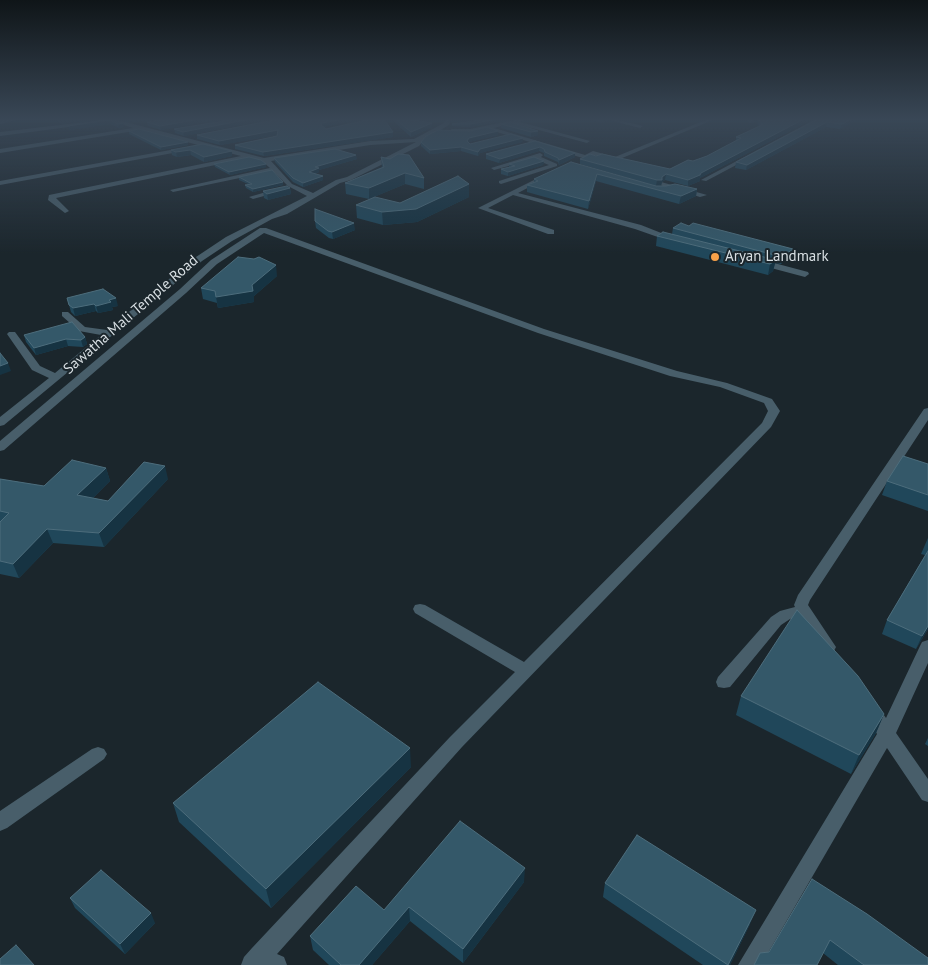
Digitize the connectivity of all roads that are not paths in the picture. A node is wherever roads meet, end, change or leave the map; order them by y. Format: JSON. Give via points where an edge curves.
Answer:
{"nodes":[{"id":1,"x":104,"y":164,"type":"edge"},
{"id":2,"x":212,"y":164,"type":"edge"},
{"id":3,"x":269,"y":164,"type":"edge"},
{"id":4,"x":364,"y":164,"type":"edge"},
{"id":5,"x":379,"y":164,"type":"edge"},
{"id":6,"x":507,"y":164,"type":"edge"},
{"id":7,"x":553,"y":164,"type":"edge"},
{"id":8,"x":734,"y":164,"type":"edge"},
{"id":9,"x":565,"y":167,"type":"edge"},
{"id":10,"x":494,"y":168,"type":"dead end"},
{"id":11,"x":275,"y":169,"type":"junction"},
{"id":12,"x":634,"y":176,"type":"edge"},
{"id":13,"x":704,"y":180,"type":"edge"},
{"id":14,"x":338,"y":181,"type":"junction"},
{"id":15,"x":501,"y":182,"type":"dead end"},
{"id":16,"x":0,"y":183,"type":"edge"},
{"id":17,"x":638,"y":185,"type":"edge"},
{"id":18,"x":293,"y":187,"type":"junction"},
{"id":19,"x":673,"y":187,"type":"junction"},
{"id":20,"x":173,"y":190,"type":"dead end"},
{"id":21,"x":512,"y":193,"type":"junction"},
{"id":22,"x":703,"y":194,"type":"dead end"},
{"id":23,"x":312,"y":195,"type":"junction"},
{"id":24,"x":253,"y":197,"type":"dead end"},
{"id":25,"x":65,"y":211,"type":"dead end"},
{"id":26,"x":284,"y":212,"type":"junction"},
{"id":27,"x":263,"y":230,"type":"junction"},
{"id":28,"x":552,"y":232,"type":"dead end"},
{"id":29,"x":682,"y":242,"type":"edge"},
{"id":30,"x":748,"y":259,"type":"edge"},
{"id":31,"x":805,"y":274,"type":"dead end"},
{"id":32,"x":65,"y":314,"type":"dead end"},
{"id":33,"x":109,"y":333,"type":"junction"},
{"id":34,"x":12,"y":334,"type":"dead end"},
{"id":35,"x":56,"y":377,"type":"junction"},
{"id":36,"x":0,"y":408,"type":"edge"},
{"id":37,"x":928,"y":411,"type":"edge"},
{"id":38,"x":11,"y":414,"type":"junction"},
{"id":39,"x":0,"y":423,"type":"edge"},
{"id":40,"x":0,"y":447,"type":"edge"},
{"id":41,"x":420,"y":609,"type":"dead end"},
{"id":42,"x":804,"y":610,"type":"junction"},
{"id":43,"x":928,"y":646,"type":"edge"},
{"id":44,"x":838,"y":661,"type":"edge"},
{"id":45,"x":526,"y":671,"type":"junction"},
{"id":46,"x":724,"y":682,"type":"dead end"},
{"id":47,"x":859,"y":693,"type":"edge"},
{"id":48,"x":887,"y":733,"type":"junction"},
{"id":49,"x":98,"y":754,"type":"dead end"},
{"id":50,"x":928,"y":794,"type":"edge"},
{"id":51,"x":0,"y":822,"type":"edge"},
{"id":52,"x":263,"y":962,"type":"edge"},
{"id":53,"x":749,"y":965,"type":"edge"}],
"edges":[{"from":1,"to":16,"type":"street"},
{"from":2,"to":25,"type":"street","via":[[51,198]]},
{"from":3,"to":11,"type":"street"},
{"from":4,"to":14,"type":"street","name":"Sawatha Mali Temple Road","via":[[339,177]]},
{"from":5,"to":14,"type":"street","name":"Sawatha Mali Temple Road"},
{"from":6,"to":10,"type":"street"},
{"from":7,"to":15,"type":"street","via":[[555,165]]},
{"from":8,"to":13,"type":"street"},
{"from":9,"to":21,"type":"street"},
{"from":11,"to":18,"type":"street"},
{"from":11,"to":20,"type":"street"},
{"from":12,"to":19,"type":"street"},
{"from":14,"to":23,"type":"street","name":"Sawatha Mali Temple Road"},
{"from":17,"to":19,"type":"street","via":[[662,191]]},
{"from":18,"to":23,"type":"street"},
{"from":18,"to":24,"type":"street"},
{"from":19,"to":22,"type":"street"},
{"from":21,"to":28,"type":"street","via":[[482,208]]},
{"from":21,"to":29,"type":"street"},
{"from":23,"to":26,"type":"street","name":"Sawatha Mali Temple Road"},
{"from":26,"to":27,"type":"street","name":"Sawatha Mali Temple Road","via":[[283,219]]},
{"from":26,"to":33,"type":"street","name":"Sawatha Mali Temple Road","via":[[269,217],[214,249]]},
{"from":27,"to":40,"type":"street","name":"Sawatha Mali Temple Road","via":[[214,262]]},
{"from":27,"to":45,"type":"street","via":[[541,331],[674,374],[723,385],[768,401],[774,411],[767,425]]},
{"from":30,"to":31,"type":"street"},
{"from":32,"to":33,"type":"street","via":[[82,329]]},
{"from":33,"to":35,"type":"street","name":"Sawatha Mali Temple Road"},
{"from":34,"to":35,"type":"street","via":[[36,368]]},
{"from":35,"to":38,"type":"street","name":"Sawatha Mali Temple Road"},
{"from":36,"to":38,"type":"street"},
{"from":37,"to":42,"type":"street","via":[[802,600]]},
{"from":38,"to":39,"type":"street","name":"Sawatha Mali Temple Road"},
{"from":41,"to":45,"type":"street"},
{"from":42,"to":44,"type":"street"},
{"from":42,"to":46,"type":"street","via":[[776,621]]},
{"from":43,"to":48,"type":"street"},
{"from":45,"to":52,"type":"street","via":[[456,742]]},
{"from":47,"to":48,"type":"street"},
{"from":48,"to":50,"type":"street"},
{"from":48,"to":53,"type":"street"},
{"from":49,"to":51,"type":"street"}]}
